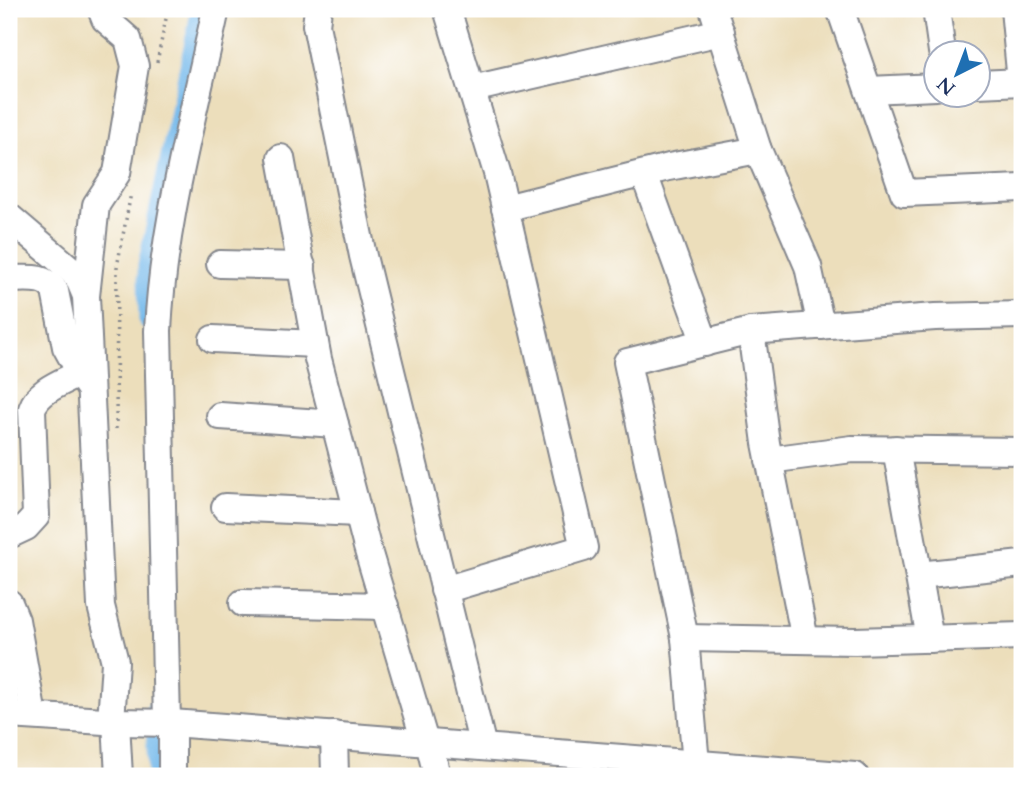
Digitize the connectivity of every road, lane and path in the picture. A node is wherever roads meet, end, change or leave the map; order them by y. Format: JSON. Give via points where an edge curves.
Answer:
{"nodes":[{"id":1,"x":101,"y":9,"type":"edge"},
{"id":2,"x":168,"y":9,"type":"edge"},
{"id":3,"x":216,"y":9,"type":"edge"},
{"id":4,"x":318,"y":9,"type":"edge"},
{"id":5,"x":447,"y":9,"type":"edge"},
{"id":6,"x":840,"y":9,"type":"edge"},
{"id":7,"x":936,"y":9,"type":"edge"},
{"id":8,"x":1014,"y":9,"type":"edge"},
{"id":9,"x":717,"y":20,"type":"edge"},
{"id":10,"x":940,"y":38,"type":"edge"},
{"id":11,"x":157,"y":63,"type":"dead end"},
{"id":12,"x":1022,"y":82,"type":"edge"},
{"id":13,"x":992,"y":83,"type":"edge"},
{"id":14,"x":922,"y":88,"type":"edge"},
{"id":15,"x":472,"y":89,"type":"junction"},
{"id":16,"x":869,"y":90,"type":"junction"},
{"id":17,"x":758,"y":150,"type":"junction"},
{"id":18,"x":281,"y":158,"type":"dead end"},
{"id":19,"x":644,"y":174,"type":"junction"},
{"id":20,"x":132,"y":186,"type":"dead end"},
{"id":21,"x":1022,"y":188,"type":"edge"},
{"id":22,"x":505,"y":208,"type":"junction"},
{"id":23,"x":9,"y":217,"type":"edge"},
{"id":24,"x":220,"y":264,"type":"dead end"},
{"id":25,"x":302,"y":266,"type":"junction"},
{"id":26,"x":9,"y":279,"type":"edge"},
{"id":27,"x":86,"y":296,"type":"junction"},
{"id":28,"x":1022,"y":315,"type":"edge"},
{"id":29,"x":821,"y":326,"type":"junction"},
{"id":30,"x":751,"y":331,"type":"junction"},
{"id":31,"x":213,"y":339,"type":"dead end"},
{"id":32,"x":705,"y":343,"type":"junction"},
{"id":33,"x":315,"y":344,"type":"junction"},
{"id":34,"x":85,"y":381,"type":"junction"},
{"id":35,"x":220,"y":415,"type":"dead end"},
{"id":36,"x":335,"y":424,"type":"junction"},
{"id":37,"x":116,"y":440,"type":"dead end"},
{"id":38,"x":896,"y":449,"type":"junction"},
{"id":39,"x":1022,"y":450,"type":"edge"},
{"id":40,"x":769,"y":460,"type":"junction"},
{"id":41,"x":225,"y":507,"type":"dead end"},
{"id":42,"x":358,"y":513,"type":"junction"},
{"id":43,"x":9,"y":535,"type":"edge"},
{"id":44,"x":1022,"y":564,"type":"edge"},
{"id":45,"x":919,"y":575,"type":"junction"},
{"id":46,"x":444,"y":590,"type":"junction"},
{"id":47,"x":9,"y":603,"type":"edge"},
{"id":48,"x":243,"y":603,"type":"dead end"},
{"id":49,"x":385,"y":606,"type":"junction"},
{"id":50,"x":1022,"y":636,"type":"edge"},
{"id":51,"x":685,"y":638,"type":"junction"},
{"id":52,"x":930,"y":639,"type":"junction"},
{"id":53,"x":805,"y":640,"type":"junction"},
{"id":54,"x":21,"y":715,"type":"edge"},
{"id":55,"x":116,"y":722,"type":"junction"},
{"id":56,"x":167,"y":722,"type":"junction"},
{"id":57,"x":334,"y":735,"type":"junction"},
{"id":58,"x":427,"y":742,"type":"junction"},
{"id":59,"x":483,"y":747,"type":"junction"},
{"id":60,"x":696,"y":764,"type":"junction"},
{"id":61,"x":587,"y":765,"type":"edge"},
{"id":62,"x":119,"y":776,"type":"edge"},
{"id":63,"x":172,"y":776,"type":"edge"},
{"id":64,"x":335,"y":776,"type":"edge"},
{"id":65,"x":437,"y":776,"type":"edge"},
{"id":66,"x":855,"y":776,"type":"edge"}],
"edges":[{"from":1,"to":27,"type":"street","via":[[105,19],[128,39],[135,66],[117,173],[96,205]]},
{"from":2,"to":11,"type":"path"},
{"from":3,"to":56,"type":"street","via":[[159,301]]},
{"from":4,"to":46,"type":"street","via":[[316,25],[363,256]]},
{"from":5,"to":15,"type":"street"},
{"from":6,"to":16,"type":"street"},
{"from":7,"to":10,"type":"street"},
{"from":8,"to":12,"type":"street"},
{"from":9,"to":15,"type":"street"},
{"from":9,"to":17,"type":"street"},
{"from":12,"to":13,"type":"street"},
{"from":14,"to":16,"type":"street"},
{"from":15,"to":22,"type":"street"},
{"from":16,"to":21,"type":"street","via":[[904,193]]},
{"from":17,"to":19,"type":"street"},
{"from":17,"to":29,"type":"street","via":[[808,265]]},
{"from":18,"to":25,"type":"street"},
{"from":19,"to":22,"type":"street"},
{"from":19,"to":32,"type":"street"},
{"from":20,"to":37,"type":"path","via":[[117,267]]},
{"from":22,"to":46,"type":"street","via":[[584,548]]},
{"from":23,"to":27,"type":"street","via":[[70,269]]},
{"from":24,"to":25,"type":"street"},
{"from":25,"to":33,"type":"street"},
{"from":26,"to":34,"type":"street","via":[[51,284],[66,347]]},
{"from":27,"to":34,"type":"street"},
{"from":28,"to":29,"type":"street"},
{"from":29,"to":30,"type":"street"},
{"from":30,"to":32,"type":"street"},
{"from":30,"to":40,"type":"street"},
{"from":31,"to":33,"type":"street"},
{"from":32,"to":51,"type":"street","via":[[627,362]]},
{"from":33,"to":36,"type":"street"},
{"from":34,"to":43,"type":"street","via":[[40,395],[35,401],[36,516]]},
{"from":34,"to":55,"type":"street","via":[[101,606],[114,662]]},
{"from":35,"to":36,"type":"street"},
{"from":36,"to":42,"type":"street"},
{"from":38,"to":39,"type":"street"},
{"from":38,"to":40,"type":"street","via":[[852,449]]},
{"from":38,"to":45,"type":"street"},
{"from":40,"to":53,"type":"street"},
{"from":41,"to":42,"type":"street"},
{"from":42,"to":49,"type":"street"},
{"from":44,"to":45,"type":"street"},
{"from":45,"to":52,"type":"street"},
{"from":46,"to":59,"type":"street"},
{"from":47,"to":54,"type":"street","via":[[16,620]]},
{"from":48,"to":49,"type":"street"},
{"from":49,"to":58,"type":"street"},
{"from":50,"to":52,"type":"street"},
{"from":51,"to":53,"type":"street"},
{"from":51,"to":60,"type":"street"},
{"from":52,"to":53,"type":"street"},
{"from":54,"to":55,"type":"street"},
{"from":55,"to":56,"type":"street"},
{"from":55,"to":62,"type":"street"},
{"from":56,"to":57,"type":"street"},
{"from":56,"to":63,"type":"street"},
{"from":57,"to":58,"type":"street"},
{"from":57,"to":64,"type":"street"},
{"from":58,"to":59,"type":"street"},
{"from":58,"to":65,"type":"street"},
{"from":59,"to":61,"type":"street"},
{"from":60,"to":61,"type":"street"},
{"from":60,"to":66,"type":"street"}]}
